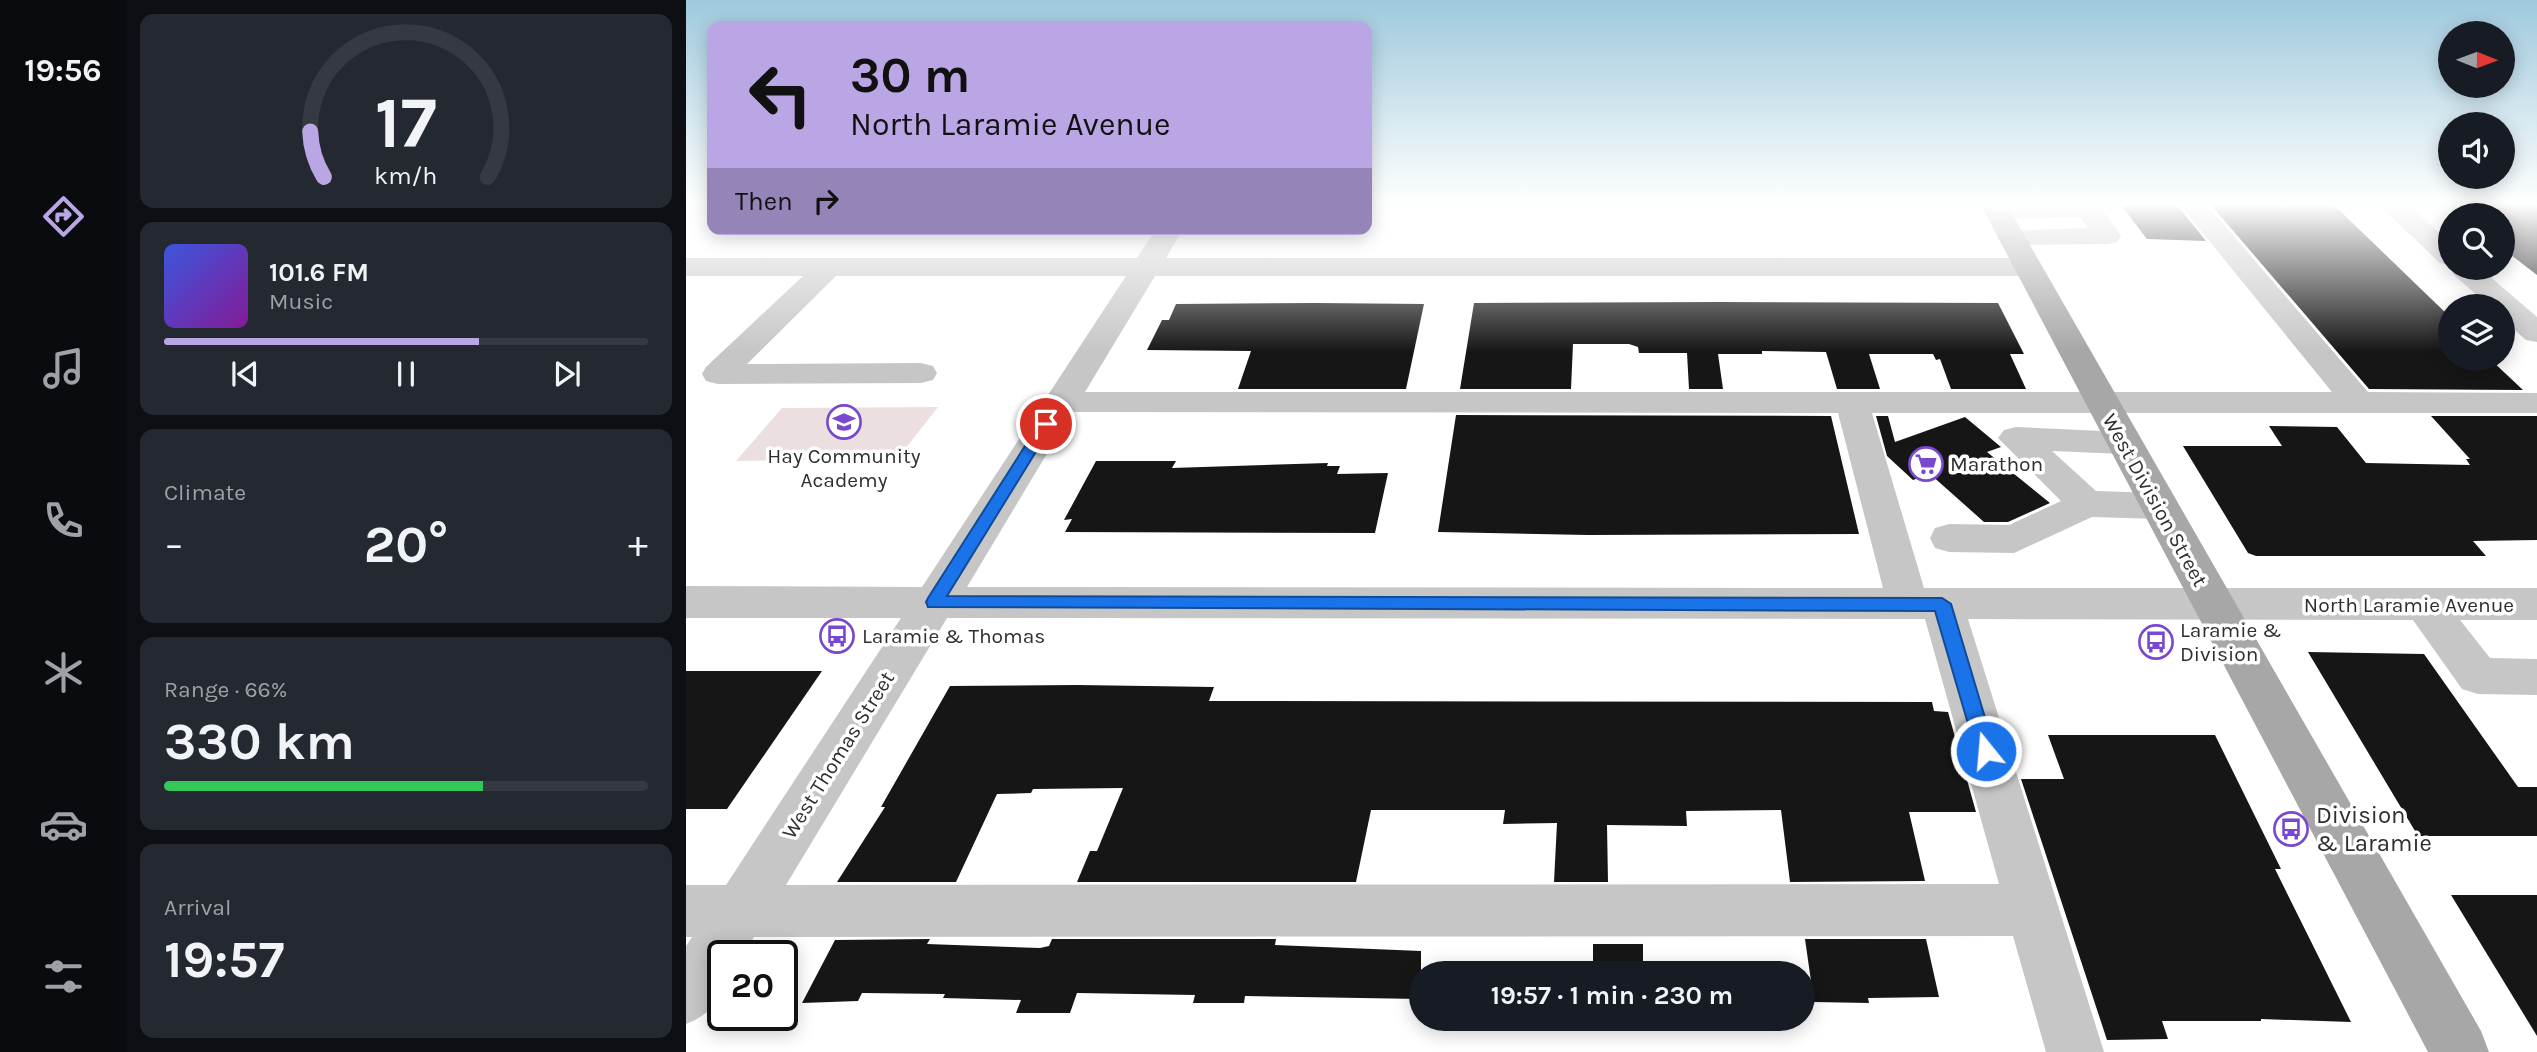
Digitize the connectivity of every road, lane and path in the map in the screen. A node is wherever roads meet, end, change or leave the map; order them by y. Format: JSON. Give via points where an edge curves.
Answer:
{"nodes":[{"id":1,"x":1154,"y":254,"type":"edge"},
{"id":2,"x":2021,"y":254,"type":"edge"},
{"id":3,"x":2234,"y":254,"type":"edge"},
{"id":4,"x":686,"y":267,"type":"edge"},
{"id":5,"x":828,"y":267,"type":"junction"},
{"id":6,"x":1146,"y":267,"type":"junction"},
{"id":7,"x":2028,"y":267,"type":"junction"},
{"id":8,"x":2477,"y":280,"type":"edge"},
{"id":9,"x":2537,"y":333,"type":"edge"},
{"id":10,"x":921,"y":373,"type":"dead end"},
{"id":11,"x":1061,"y":402,"type":"junction"},
{"id":12,"x":1852,"y":402,"type":"junction"},
{"id":13,"x":2102,"y":403,"type":"junction"},
{"id":14,"x":2359,"y":403,"type":"junction"},
{"id":15,"x":2537,"y":403,"type":"edge"},
{"id":16,"x":2123,"y":443,"type":"junction"},
{"id":17,"x":2087,"y":504,"type":"junction"},
{"id":18,"x":2158,"y":506,"type":"junction"},
{"id":19,"x":1949,"y":538,"type":"dead end"},
{"id":20,"x":686,"y":602,"type":"edge"},
{"id":21,"x":934,"y":602,"type":"junction"},
{"id":22,"x":1925,"y":604,"type":"junction"},
{"id":23,"x":2425,"y":605,"type":"junction"},
{"id":24,"x":2213,"y":606,"type":"junction"},
{"id":25,"x":2535,"y":607,"type":"edge"},
{"id":26,"x":2537,"y":677,"type":"edge"},
{"id":27,"x":2033,"y":910,"type":"junction"},
{"id":28,"x":686,"y":911,"type":"edge"},
{"id":29,"x":740,"y":911,"type":"junction"},
{"id":30,"x":686,"y":996,"type":"edge"},
{"id":31,"x":2075,"y":1052,"type":"edge"},
{"id":32,"x":2460,"y":1052,"type":"edge"}],
"edges":[{"from":1,"to":6,"type":"street","name":"West Thomas Street"},
{"from":2,"to":7,"type":"main road","name":"West Division Street"},
{"from":3,"to":14,"type":"street"},
{"from":4,"to":5,"type":"street"},
{"from":5,"to":6,"type":"street"},
{"from":5,"to":10,"type":"street","via":[[718,374]]},
{"from":6,"to":7,"type":"street"},
{"from":6,"to":11,"type":"street","name":"West Thomas Street"},
{"from":7,"to":13,"type":"main road","name":"West Division Street"},
{"from":8,"to":9,"type":"street"},
{"from":11,"to":12,"type":"street"},
{"from":11,"to":21,"type":"street","name":"West Thomas Street"},
{"from":12,"to":13,"type":"street"},
{"from":12,"to":22,"type":"street"},
{"from":13,"to":14,"type":"street"},
{"from":13,"to":16,"type":"main road","name":"West Division Street"},
{"from":14,"to":15,"type":"street"},
{"from":16,"to":17,"type":"street","via":[[2017,439]]},
{"from":16,"to":18,"type":"main road","name":"West Division Street"},
{"from":17,"to":18,"type":"street"},
{"from":17,"to":19,"type":"street","via":[[2014,539]]},
{"from":18,"to":24,"type":"main road","name":"West Division Street"},
{"from":20,"to":21,"type":"street","name":"North Laramie Avenue"},
{"from":21,"to":22,"type":"street","name":"North Laramie Avenue"},
{"from":21,"to":29,"type":"street","name":"West Thomas Street"},
{"from":22,"to":24,"type":"street","name":"North Laramie Avenue"},
{"from":22,"to":27,"type":"street"},
{"from":23,"to":24,"type":"street","name":"North Laramie Avenue"},
{"from":23,"to":25,"type":"street","name":"North Laramie Avenue"},
{"from":23,"to":26,"type":"street","via":[[2478,676]]},
{"from":24,"to":32,"type":"main road","name":"West Division Street"},
{"from":27,"to":29,"type":"street"},
{"from":27,"to":31,"type":"street"},
{"from":28,"to":29,"type":"street"},
{"from":29,"to":30,"type":"street","name":"West Thomas Street"}]}
